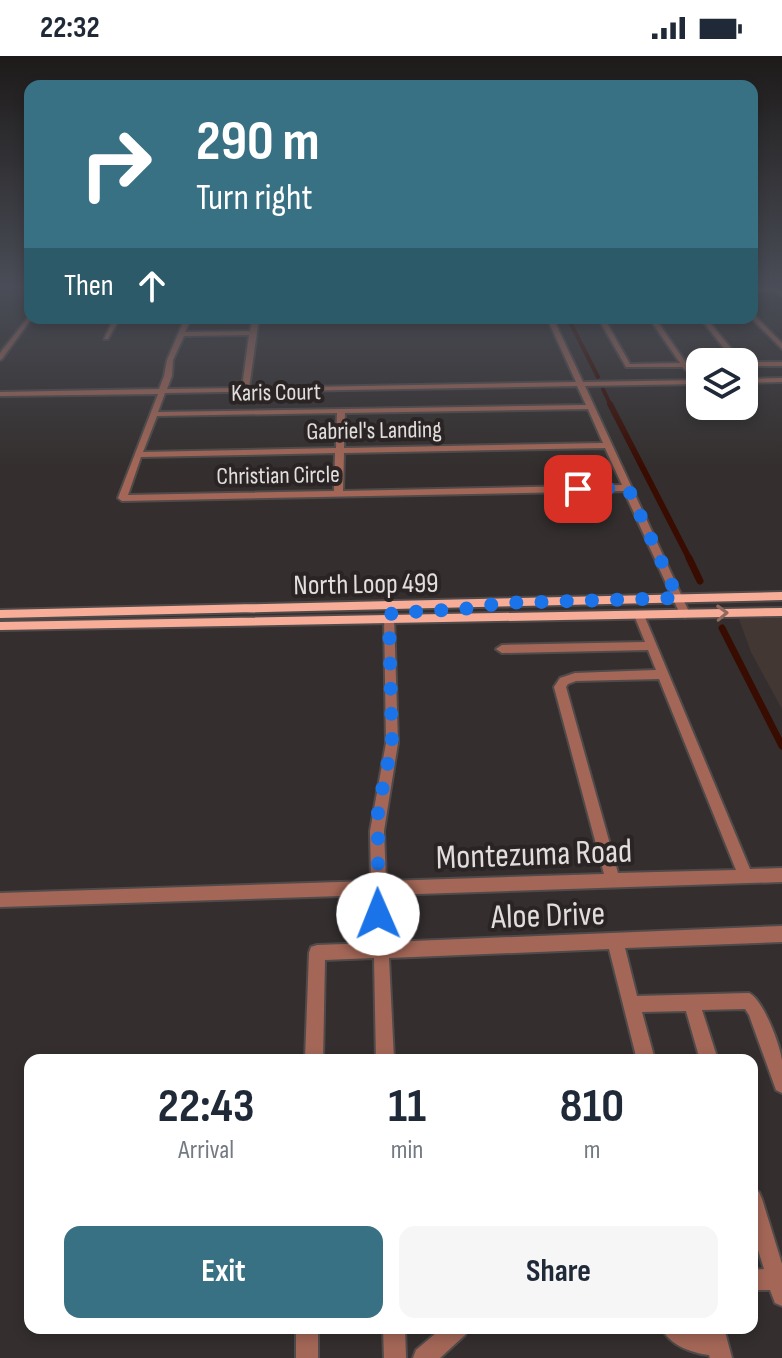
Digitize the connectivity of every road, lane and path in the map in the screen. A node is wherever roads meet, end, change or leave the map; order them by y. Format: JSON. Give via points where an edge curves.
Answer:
{"nodes":[{"id":1,"x":176,"y":346,"type":"edge"},
{"id":2,"x":250,"y":346,"type":"edge"},
{"id":3,"x":563,"y":346,"type":"edge"},
{"id":4,"x":617,"y":346,"type":"edge"},
{"id":5,"x":671,"y":346,"type":"edge"},
{"id":6,"x":758,"y":363,"type":"edge"},
{"id":7,"x":782,"y":364,"type":"edge"},
{"id":8,"x":685,"y":365,"type":"joint"},
{"id":9,"x":782,"y":380,"type":"edge"},
{"id":10,"x":758,"y":381,"type":"edge"},
{"id":11,"x":686,"y":382,"type":"edge"},
{"id":12,"x":580,"y":384,"type":"junction"},
{"id":13,"x":245,"y":390,"type":"junction"},
{"id":14,"x":162,"y":391,"type":"junction"},
{"id":15,"x":0,"y":394,"type":"edge"},
{"id":16,"x":591,"y":407,"type":"junction"},
{"id":17,"x":341,"y":411,"type":"junction"},
{"id":18,"x":154,"y":414,"type":"junction"},
{"id":19,"x":609,"y":445,"type":"junction"},
{"id":20,"x":339,"y":451,"type":"junction"},
{"id":21,"x":139,"y":455,"type":"junction"},
{"id":22,"x":628,"y":488,"type":"junction"},
{"id":23,"x":338,"y":493,"type":"junction"},
{"id":24,"x":782,"y":596,"type":"edge"},
{"id":25,"x":678,"y":598,"type":"junction"},
{"id":26,"x":502,"y":603,"type":"junction"},
{"id":27,"x":782,"y":612,"type":"edge"},
{"id":28,"x":0,"y":614,"type":"edge"},
{"id":29,"x":685,"y":614,"type":"junction"},
{"id":30,"x":639,"y":615,"type":"junction"},
{"id":31,"x":389,"y":617,"type":"junction"},
{"id":32,"x":0,"y":626,"type":"edge"},
{"id":33,"x":652,"y":646,"type":"junction"},
{"id":34,"x":502,"y":649,"type":"dead end"},
{"id":35,"x":664,"y":674,"type":"junction"},
{"id":36,"x":782,"y":875,"type":"edge"},
{"id":37,"x":746,"y":876,"type":"junction"},
{"id":38,"x":613,"y":880,"type":"junction"},
{"id":39,"x":378,"y":888,"type":"junction"},
{"id":40,"x":0,"y":900,"type":"edge"},
{"id":41,"x":782,"y":934,"type":"edge"},
{"id":42,"x":615,"y":941,"type":"junction"},
{"id":43,"x":380,"y":951,"type":"junction"},
{"id":44,"x":691,"y":1001,"type":"junction"},
{"id":45,"x":632,"y":1004,"type":"junction"},
{"id":46,"x":314,"y":1054,"type":"edge"},
{"id":47,"x":385,"y":1054,"type":"edge"},
{"id":48,"x":644,"y":1054,"type":"edge"},
{"id":49,"x":707,"y":1054,"type":"edge"},
{"id":50,"x":782,"y":1084,"type":"edge"},
{"id":51,"x":758,"y":1217,"type":"edge"},
{"id":52,"x":758,"y":1281,"type":"edge"},
{"id":53,"x":780,"y":1285,"type":"edge"},
{"id":54,"x":307,"y":1334,"type":"edge"},
{"id":55,"x":394,"y":1334,"type":"edge"},
{"id":56,"x":451,"y":1334,"type":"edge"},
{"id":57,"x":682,"y":1334,"type":"edge"},
{"id":58,"x":717,"y":1344,"type":"edge"},
{"id":59,"x":307,"y":1358,"type":"edge"},
{"id":60,"x":395,"y":1358,"type":"edge"},
{"id":61,"x":424,"y":1358,"type":"edge"}],
"edges":[{"from":1,"to":14,"type":"street","name":"Christian Circle"},
{"from":2,"to":13,"type":"street"},
{"from":3,"to":12,"type":"street"},
{"from":4,"to":8,"type":"street","via":[[628,366]]},
{"from":5,"to":8,"type":"street"},
{"from":6,"to":7,"type":"street"},
{"from":9,"to":10,"type":"street"},
{"from":11,"to":12,"type":"street"},
{"from":12,"to":13,"type":"street"},
{"from":12,"to":16,"type":"street"},
{"from":13,"to":14,"type":"street"},
{"from":14,"to":15,"type":"street"},
{"from":14,"to":18,"type":"street","name":"Christian Circle"},
{"from":16,"to":17,"type":"street","name":"Karis Court"},
{"from":16,"to":19,"type":"street"},
{"from":17,"to":18,"type":"street","name":"Karis Court"},
{"from":17,"to":20,"type":"street"},
{"from":18,"to":21,"type":"street","name":"Christian Circle"},
{"from":19,"to":20,"type":"street","name":"Gabriel's Landing"},
{"from":19,"to":22,"type":"street"},
{"from":20,"to":21,"type":"street","name":"Gabriel's Landing"},
{"from":20,"to":23,"type":"street"},
{"from":21,"to":23,"type":"street","name":"Christian Circle","via":[[122,498]]},
{"from":22,"to":23,"type":"street","name":"Christian Circle"},
{"from":22,"to":25,"type":"street"},
{"from":24,"to":25,"type":"main road","name":"North Loop 499"},
{"from":25,"to":26,"type":"main road","name":"North Loop 499"},
{"from":25,"to":29,"type":"street"},
{"from":26,"to":28,"type":"main road","name":"North Loop 499"},
{"from":26,"to":31,"type":"main road"},
{"from":29,"to":27,"type":"main road","name":"North Loop 499","one_way":true},
{"from":29,"to":30,"type":"main road","name":"North Loop 499"},
{"from":30,"to":31,"type":"main road","name":"North Loop 499"},
{"from":30,"to":33,"type":"street"},
{"from":31,"to":32,"type":"main road","name":"North Loop 499"},
{"from":31,"to":39,"type":"street","via":[[392,743],[378,810]]},
{"from":33,"to":34,"type":"street"},
{"from":33,"to":35,"type":"street"},
{"from":35,"to":37,"type":"street"},
{"from":35,"to":38,"type":"street","via":[[575,677],[560,687]]},
{"from":36,"to":37,"type":"street","name":"Montezuma Road"},
{"from":37,"to":38,"type":"street","name":"Montezuma Road"},
{"from":38,"to":39,"type":"street","name":"Montezuma Road"},
{"from":39,"to":40,"type":"street","name":"Montezuma Road"},
{"from":39,"to":43,"type":"street"},
{"from":41,"to":42,"type":"street","name":"Aloe Drive"},
{"from":42,"to":43,"type":"street","name":"Aloe Drive"},
{"from":42,"to":45,"type":"street"},
{"from":43,"to":46,"type":"street","name":"Aloe Drive","via":[[317,953]]},
{"from":43,"to":47,"type":"street"},
{"from":44,"to":45,"type":"street"},
{"from":44,"to":49,"type":"street"},
{"from":44,"to":50,"type":"street","via":[[745,999],[752,1004]]},
{"from":45,"to":48,"type":"street"},
{"from":51,"to":53,"type":"street"},
{"from":52,"to":53,"type":"street"},
{"from":54,"to":59,"type":"street"},
{"from":55,"to":60,"type":"street"},
{"from":56,"to":61,"type":"street"},
{"from":57,"to":58,"type":"street","via":[[696,1343]]}]}
